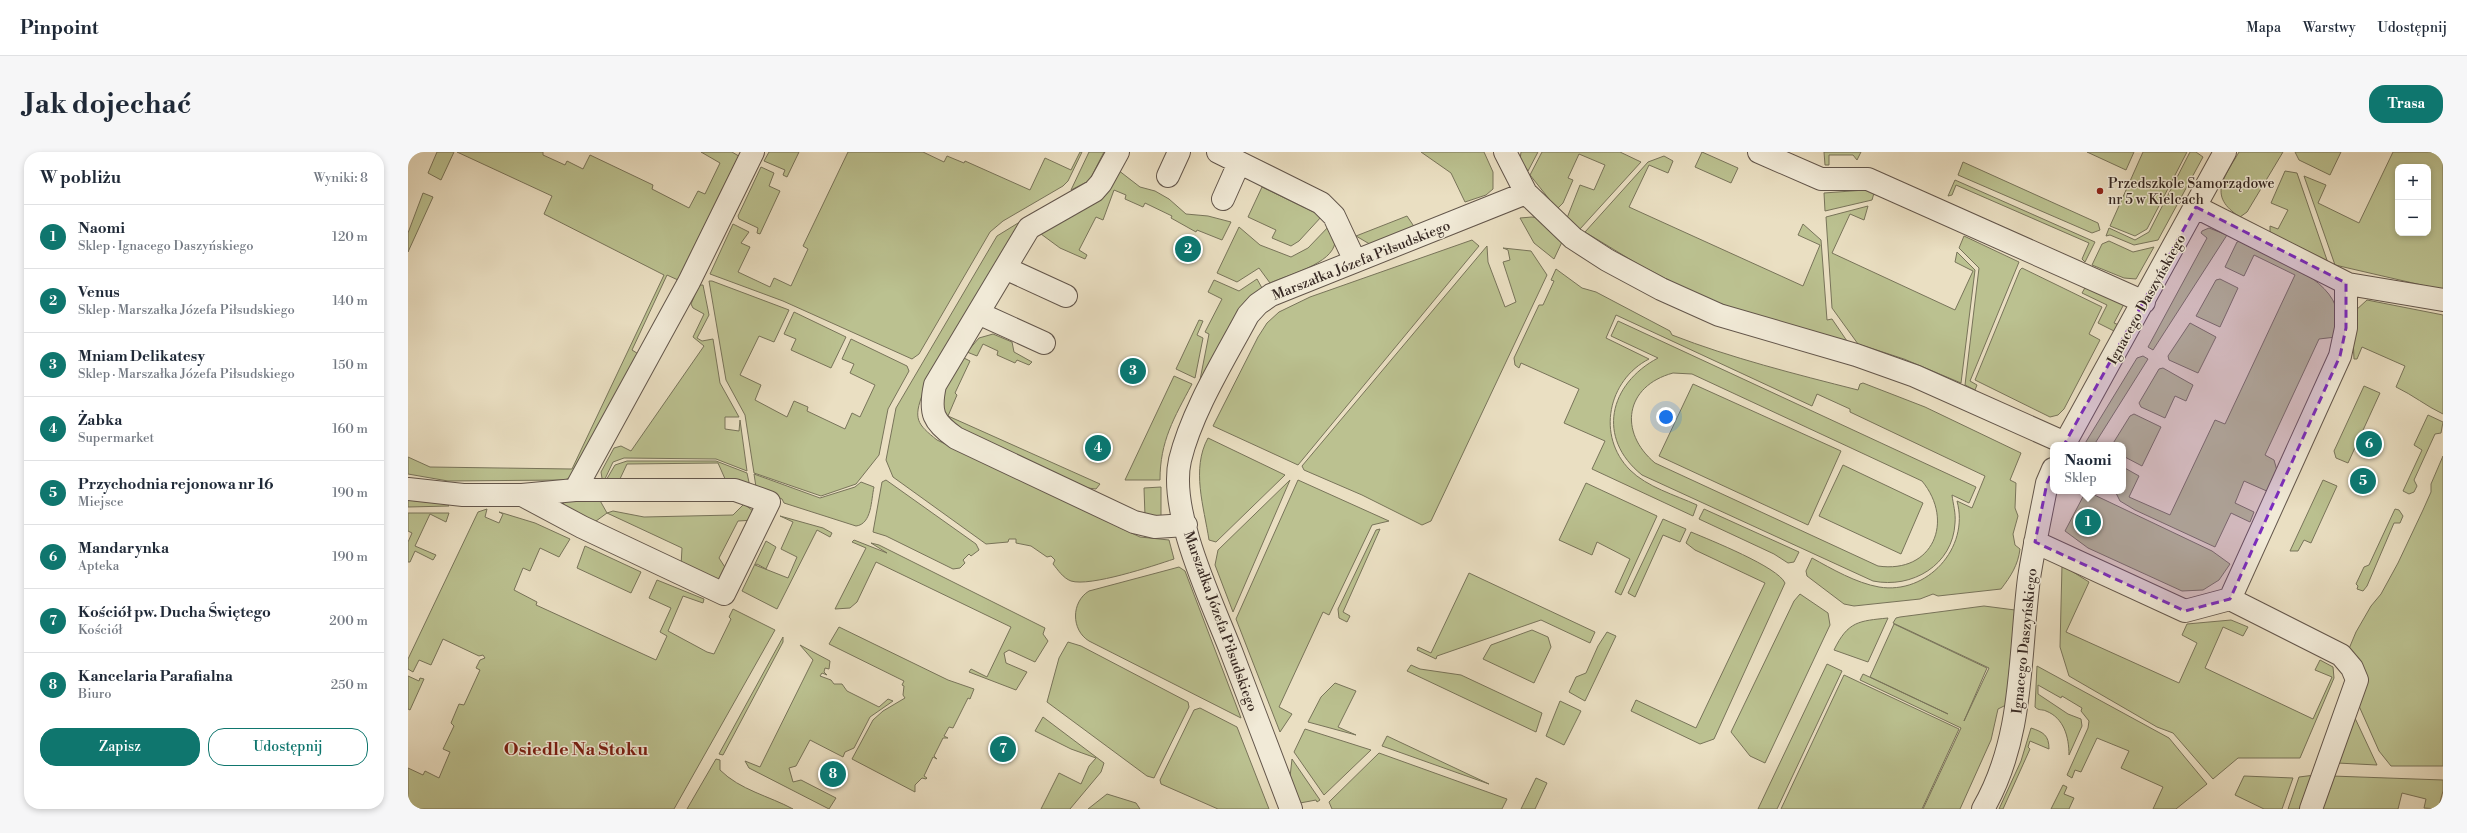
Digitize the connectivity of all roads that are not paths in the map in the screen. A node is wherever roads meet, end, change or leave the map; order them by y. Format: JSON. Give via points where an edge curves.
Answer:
{"nodes":[{"id":1,"x":753,"y":152,"type":"edge"},
{"id":2,"x":1118,"y":152,"type":"edge"},
{"id":3,"x":1179,"y":152,"type":"edge"},
{"id":4,"x":1218,"y":152,"type":"edge"},
{"id":5,"x":1505,"y":152,"type":"edge"},
{"id":6,"x":1758,"y":152,"type":"edge"},
{"id":7,"x":2225,"y":152,"type":"edge"},
{"id":8,"x":1239,"y":163,"type":"junction"},
{"id":9,"x":1168,"y":176,"type":"dead end"},
{"id":10,"x":1526,"y":193,"type":"junction"},
{"id":11,"x":1223,"y":199,"type":"dead end"},
{"id":12,"x":2196,"y":207,"type":"junction"},
{"id":13,"x":1355,"y":261,"type":"junction"},
{"id":14,"x":1005,"y":268,"type":"junction"},
{"id":15,"x":2346,"y":283,"type":"junction"},
{"id":16,"x":1066,"y":296,"type":"dead end"},
{"id":17,"x":2443,"y":300,"type":"edge"},
{"id":18,"x":2144,"y":302,"type":"junction"},
{"id":19,"x":978,"y":313,"type":"junction"},
{"id":20,"x":1044,"y":343,"type":"dead end"},
{"id":21,"x":2060,"y":442,"type":"edge"},
{"id":22,"x":2065,"y":442,"type":"edge"},
{"id":23,"x":2050,"y":476,"type":"edge"},
{"id":24,"x":408,"y":489,"type":"edge"},
{"id":25,"x":574,"y":490,"type":"junction"},
{"id":26,"x":522,"y":495,"type":"junction"},
{"id":27,"x":1186,"y":525,"type":"junction"},
{"id":28,"x":2035,"y":542,"type":"junction"},
{"id":29,"x":2230,"y":599,"type":"junction"},
{"id":30,"x":1291,"y":809,"type":"edge"},
{"id":31,"x":1983,"y":809,"type":"edge"},
{"id":32,"x":2311,"y":809,"type":"edge"}],
"edges":[{"from":1,"to":25,"type":"street","via":[[686,288]]},
{"from":2,"to":14,"type":"street","via":[[1094,191],[1029,228]]},
{"from":3,"to":9,"type":"street"},
{"from":4,"to":8,"type":"street"},
{"from":5,"to":10,"type":"street"},
{"from":6,"to":18,"type":"street","via":[[1821,180],[1868,179]]},
{"from":7,"to":12,"type":"street","name":"Ignacego Daszyńskiego"},
{"from":8,"to":11,"type":"street"},
{"from":8,"to":13,"type":"street","via":[[1321,203],[1334,216]]},
{"from":10,"to":13,"type":"street","name":"Marszałka Józefa Piłsudskiego"},
{"from":10,"to":21,"type":"street","via":[[1573,238],[1661,290],[1719,315],[1856,355],[1915,376]]},
{"from":12,"to":15,"type":"street"},
{"from":12,"to":18,"type":"street","name":"Ignacego Daszyńskiego"},
{"from":13,"to":27,"type":"street","name":"Marszałka Józefa Piłsudskiego","via":[[1271,295],[1258,304],[1248,316],[1189,433],[1180,462],[1179,485]]},
{"from":14,"to":16,"type":"street"},
{"from":14,"to":19,"type":"street"},
{"from":15,"to":17,"type":"street"},
{"from":15,"to":29,"type":"street","via":[[2346,332],[2340,356]]},
{"from":18,"to":22,"type":"street","name":"Ignacego Daszyńskiego"},
{"from":19,"to":20,"type":"street"},
{"from":19,"to":27,"type":"street","via":[[935,385],[931,401],[934,416],[942,428],[956,438],[1134,522],[1155,527]]},
{"from":23,"to":28,"type":"street","name":"Ignacego Daszyńskiego"},
{"from":24,"to":26,"type":"street","via":[[463,495]]},
{"from":25,"to":26,"type":"street"},
{"from":25,"to":26,"type":"street","via":[[735,490],[769,502],[724,594],[576,524]]},
{"from":27,"to":30,"type":"street","name":"Marszałka Józefa Piłsudskiego","via":[[1201,574]]},
{"from":28,"to":29,"type":"street","via":[[2185,611]]},
{"from":28,"to":31,"type":"street","name":"Ignacego Daszyńskiego","via":[[2016,714],[2009,748]]},
{"from":29,"to":32,"type":"street","via":[[2342,655],[2357,680]]}]}
